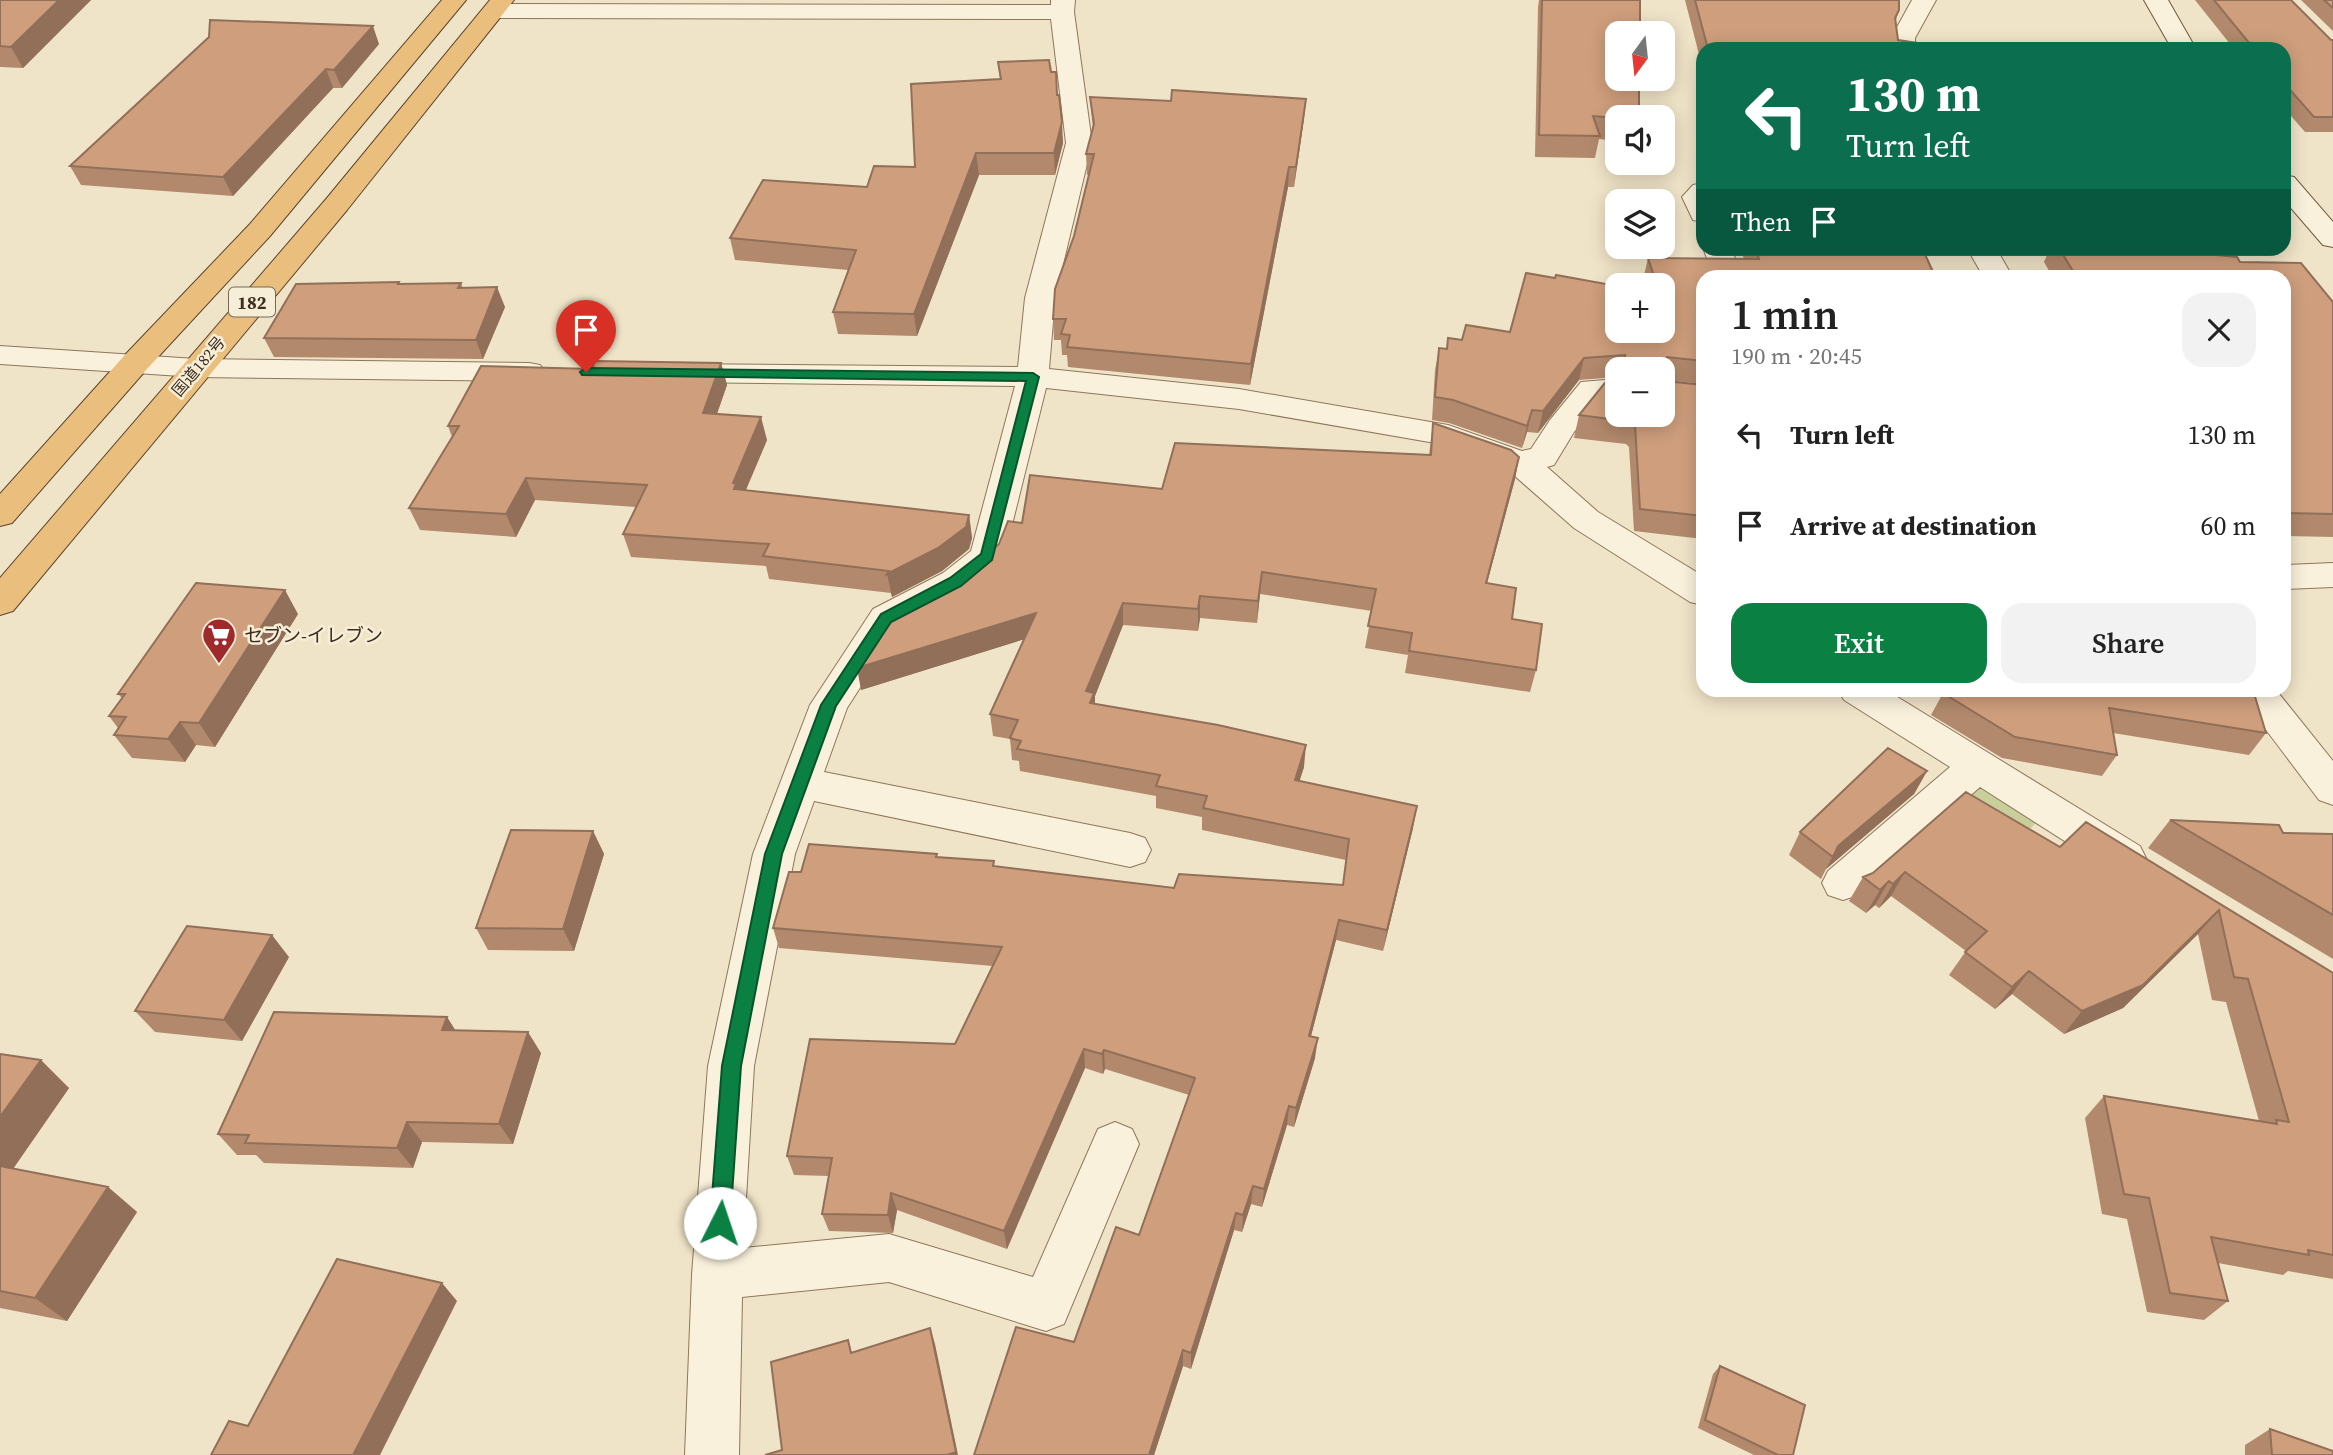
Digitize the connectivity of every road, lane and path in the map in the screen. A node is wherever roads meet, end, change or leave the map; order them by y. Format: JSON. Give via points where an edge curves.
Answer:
{"nodes":[{"id":1,"x":454,"y":0,"type":"edge"},
{"id":2,"x":1924,"y":0,"type":"edge"},
{"id":3,"x":2156,"y":0,"type":"edge"},
{"id":4,"x":498,"y":6,"type":"edge"},
{"id":5,"x":880,"y":6,"type":"edge"},
{"id":6,"x":1063,"y":6,"type":"edge"},
{"id":7,"x":1903,"y":42,"type":"edge"},
{"id":8,"x":2180,"y":42,"type":"edge"},
{"id":9,"x":2291,"y":191,"type":"edge"},
{"id":10,"x":2333,"y":239,"type":"edge"},
{"id":11,"x":0,"y":355,"type":"edge"},
{"id":12,"x":135,"y":363,"type":"junction"},
{"id":13,"x":196,"y":368,"type":"junction"},
{"id":14,"x":559,"y":372,"type":"edge"},
{"id":15,"x":642,"y":373,"type":"edge"},
{"id":16,"x":1033,"y":377,"type":"junction"},
{"id":17,"x":1605,"y":389,"type":"edge"},
{"id":18,"x":1520,"y":461,"type":"junction"},
{"id":19,"x":0,"y":515,"type":"edge"},
{"id":20,"x":2333,"y":575,"type":"edge"},
{"id":21,"x":2291,"y":577,"type":"edge"},
{"id":22,"x":1696,"y":589,"type":"edge"},
{"id":23,"x":0,"y":602,"type":"edge"},
{"id":24,"x":1868,"y":697,"type":"edge"},
{"id":25,"x":2261,"y":697,"type":"edge"},
{"id":26,"x":1978,"y":766,"type":"junction"},
{"id":27,"x":802,"y":783,"type":"junction"},
{"id":28,"x":2333,"y":789,"type":"edge"},
{"id":29,"x":1129,"y":850,"type":"dead end"},
{"id":30,"x":2161,"y":880,"type":"edge"},
{"id":31,"x":1843,"y":883,"type":"dead end"},
{"id":32,"x":1115,"y":1144,"type":"dead end"},
{"id":33,"x":717,"y":1275,"type":"junction"},
{"id":34,"x":712,"y":1455,"type":"edge"}],
"edges":[{"from":1,"to":12,"type":"highway","number":"182","via":[[260,230]]},
{"from":2,"to":7,"type":"street"},
{"from":3,"to":8,"type":"street"},
{"from":4,"to":5,"type":"street"},
{"from":4,"to":13,"type":"highway","name":"国道182号","number":"182"},
{"from":5,"to":6,"type":"street"},
{"from":6,"to":16,"type":"street","via":[[1079,143],[1040,298]]},
{"from":9,"to":10,"type":"street"},
{"from":11,"to":12,"type":"street"},
{"from":12,"to":13,"type":"street"},
{"from":12,"to":19,"type":"highway","number":"182"},
{"from":13,"to":14,"type":"street"},
{"from":13,"to":23,"type":"highway","name":"国道182号","number":"182"},
{"from":15,"to":16,"type":"street"},
{"from":16,"to":18,"type":"street","via":[[1239,399],[1409,428],[1448,435]]},
{"from":16,"to":27,"type":"street","via":[[987,557],[956,582],[886,618],[829,705]]},
{"from":17,"to":18,"type":"street","via":[[1592,389],[1542,458]]},
{"from":18,"to":22,"type":"street","via":[[1586,520]]},
{"from":20,"to":21,"type":"street"},
{"from":24,"to":26,"type":"street"},
{"from":25,"to":28,"type":"street"},
{"from":26,"to":30,"type":"street"},
{"from":26,"to":31,"type":"street"},
{"from":27,"to":29,"type":"street"},
{"from":27,"to":33,"type":"street","via":[[774,854],[731,1066]]},
{"from":32,"to":33,"type":"street","via":[[1046,1306],[889,1258]]},
{"from":33,"to":34,"type":"street"}]}
